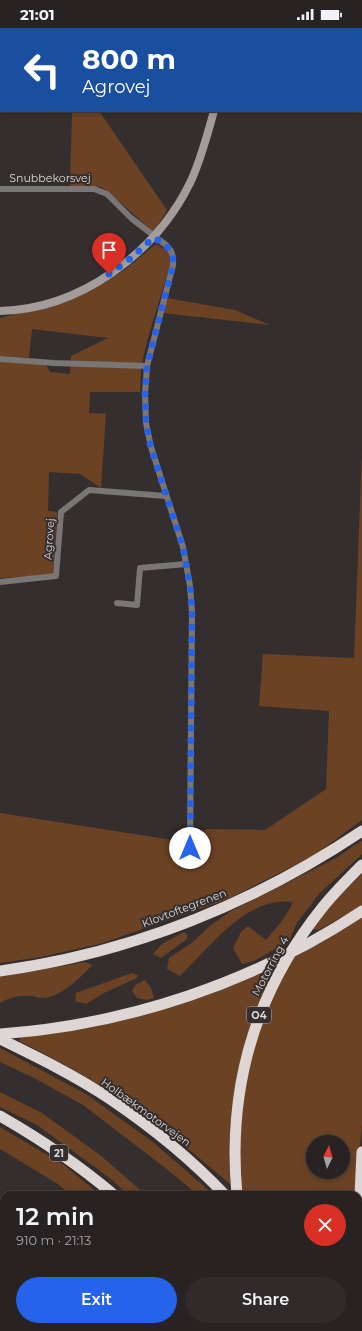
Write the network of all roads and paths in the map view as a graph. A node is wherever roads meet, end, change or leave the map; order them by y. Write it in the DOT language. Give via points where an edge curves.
graph roads {
  1 [pos="214,112"];
  2 [pos="0,189"];
  3 [pos="154,237"];
  4 [pos="0,311"];
  5 [pos="0,359"];
  6 [pos="147,366"];
  7 [pos="166,496"];
  8 [pos="186,564"];
  9 [pos="0,582"];
  10 [pos="117,603"];
  11 [pos="362,831"];
  12 [pos="190,848"];
  13 [pos="362,866"];
  14 [pos="362,911"];
  15 [pos="0,970"];
  16 [pos="0,1034"];
  17 [pos="0,1039"];
  18 [pos="0,1116"];
  19 [pos="362,1152"];
  20 [pos="219,1184"];
  21 [pos="109,1191"];
  22 [pos="223,1191"];
  23 [pos="230,1191"];
  24 [pos="236,1191"];
  25 [pos="360,1191"];
  1 -- 3 [label="street" via="190,184"];
  2 -- 3 [label="street, Snubbekorsvej" via="101,190"];
  3 -- 4 [label="street" via="130,259 85,288 37,306"];
  3 -- 6 [label="street" via="171,251 173,265"];
  5 -- 6 [label="street"];
  6 -- 7 [label="street" via="146,423"];
  7 -- 8 [label="street"];
  7 -- 9 [label="street, Agrovej" via="89,490 61,512 56,576"];
  8 -- 10 [label="street" via="140,568 137,605"];
  8 -- 12 [label="street" via="192,612"];
  11 -- 15 [label="highway, Klovtoftegrenen" via="283,879 240,901 188,922 118,946 55,961"];
  13 -- 24 [label="highway, Motorring 4 / O4" via="323,907 298,939 280,969 259,1017 242,1072 237,1104"];
  14 -- 16 [label="highway" via="318,938 262,967 195,994 140,1011 61,1028"];
  17 -- 20 [label="highway, Holbækmotorvejen" via="34,1055 161,1132"];
  18 -- 21 [label="highway, 21" via="65,1157"];
  19 -- 25 [label="highway"];
  20 -- 22 [label="highway"];
  20 -- 23 [label="highway"];
}
